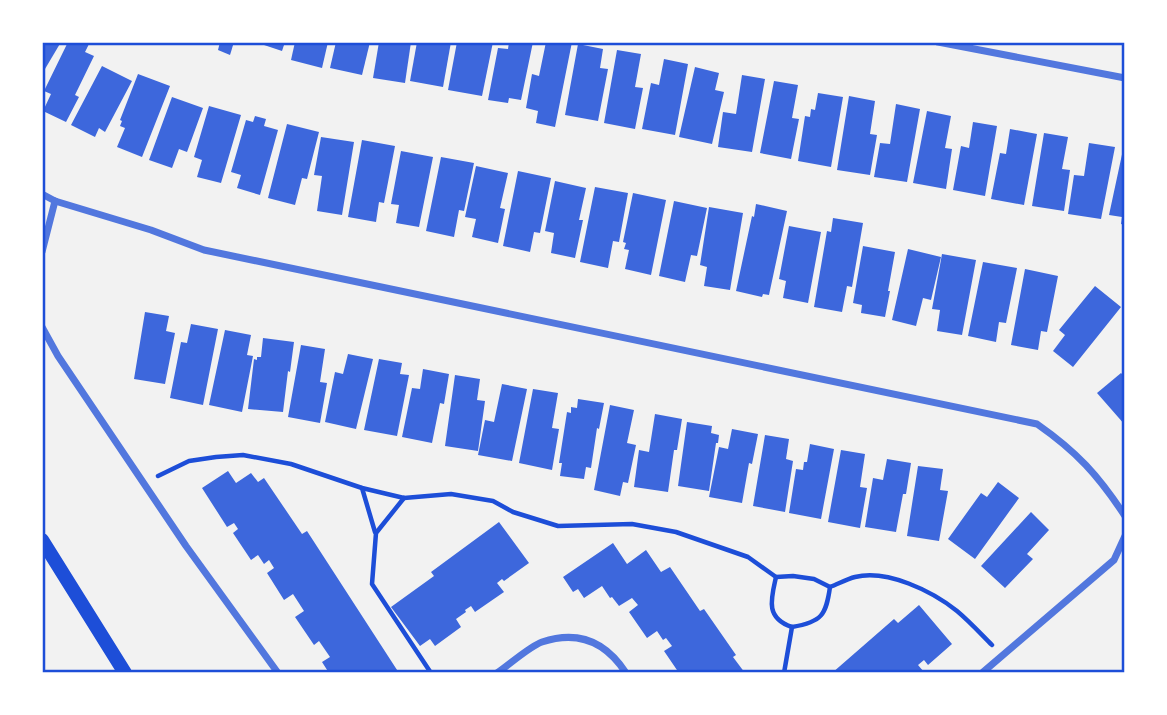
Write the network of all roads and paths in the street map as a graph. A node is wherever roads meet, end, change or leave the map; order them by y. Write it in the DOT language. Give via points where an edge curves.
graph roads {
  1 [pos="938,42"];
  2 [pos="1125,78"];
  3 [pos="42,194"];
  4 [pos="55,201"];
  5 [pos="42,252"];
  6 [pos="42,327"];
  7 [pos="145,486"];
  8 [pos="362,488"];
  9 [pos="404,498"];
  10 [pos="1125,516"];
  11 [pos="376,533"];
  12 [pos="1125,536"];
  13 [pos="42,540"];
  14 [pos="776,577"];
  15 [pos="830,587"];
  16 [pos="792,627"];
  17 [pos="1003,655"];
  18 [pos="125,673"];
  19 [pos="278,673"];
  20 [pos="431,673"];
  21 [pos="497,673"];
  22 [pos="626,673"];
  23 [pos="784,673"];
  24 [pos="982,673"];
  1 -- 2 [label="street"];
  3 -- 4 [label="street"];
  4 -- 5 [label="street"];
  4 -- 10 [label="street" via="204,250 1037,425 1071,449 1107,488"];
  6 -- 7 [label="street"];
  7 -- 8 [label="path" via="188,461 243,455 290,464"];
  7 -- 19 [label="street"];
  8 -- 9 [label="path"];
  8 -- 11 [label="path"];
  9 -- 11 [label="path"];
  9 -- 14 [label="path" via="451,494 492,500 558,526 632,524 676,532 748,557"];
  11 -- 20 [label="path" via="372,584"];
  12 -- 17 [label="street" via="1114,560"];
  13 -- 18 [label="main road"];
  14 -- 15 [label="path" via="814,579"];
  14 -- 16 [label="path" via="771,608 779,620"];
  15 -- 16 [label="path" via="827,610 805,625"];
  15 -- 17 [label="path" via="857,577 896,579 956,610"];
  16 -- 23 [label="path"];
  17 -- 24 [label="street"];
  21 -- 22 [label="street" via="540,643 564,638 585,639 602,647"];
}
